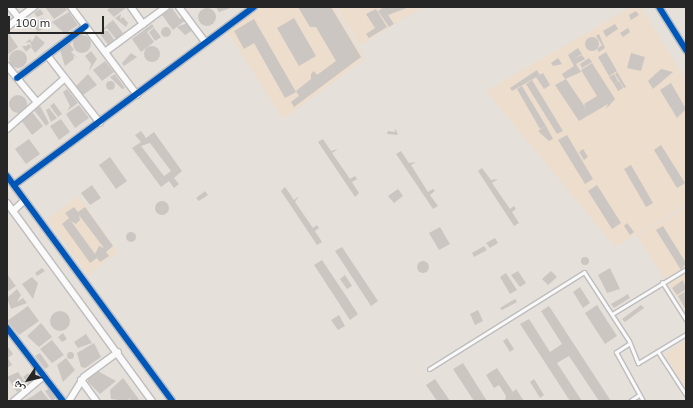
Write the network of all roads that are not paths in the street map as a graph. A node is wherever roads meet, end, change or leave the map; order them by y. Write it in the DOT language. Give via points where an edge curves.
graph roads {
  1 [pos="10,7"];
  2 [pos="34,7"];
  3 [pos="71,7"];
  4 [pos="131,7"];
  5 [pos="166,7"];
  6 [pos="179,7"];
  7 [pos="254,7"];
  8 [pos="659,7"];
  9 [pos="245,10"];
  10 [pos="19,18"];
  11 [pos="143,24"];
  12 [pos="86,26"];
  13 [pos="7,27"];
  14 [pos="205,42"];
  15 [pos="686,50"];
  16 [pos="105,52"];
  17 [pos="47,55"];
  18 [pos="7,66"];
  19 [pos="17,78"];
  20 [pos="65,78"];
  21 [pos="137,94"];
  22 [pos="36,101"];
  23 [pos="100,123"];
  24 [pos="7,129"];
  25 [pos="7,176"];
  26 [pos="14,185"];
  27 [pos="25,200"];
  28 [pos="7,204"];
  29 [pos="13,211"];
  30 [pos="686,269"];
  31 [pos="662,282"];
  32 [pos="612,314"];
  33 [pos="686,320"];
  34 [pos="7,328"];
  35 [pos="686,334"];
  36 [pos="630,343"];
  37 [pos="118,352"];
  38 [pos="658,352"];
  39 [pos="429,369"];
  40 [pos="44,376"];
  41 [pos="81,380"];
  42 [pos="639,395"];
  43 [pos="686,395"];
  44 [pos="14,401"];
  45 [pos="64,401"];
  46 [pos="69,401"];
  47 [pos="96,401"];
  48 [pos="152,401"];
  49 [pos="172,401"];
  50 [pos="630,401"];
  51 [pos="643,401"];
  1 -- 10 [label="street"];
  2 -- 10 [label="street"];
  3 -- 12 [label="street"];
  4 -- 11 [label="street"];
  5 -- 11 [label="street"];
  6 -- 14 [label="street"];
  7 -- 9 [label="street"];
  8 -- 15 [label="street"];
  9 -- 14 [label="street"];
  10 -- 13 [label="street"];
  11 -- 16 [label="street"];
  12 -- 16 [label="street"];
  12 -- 17 [label="street"];
  14 -- 21 [label="street"];
  16 -- 21 [label="street"];
  17 -- 19 [label="street"];
  17 -- 20 [label="street"];
  18 -- 19 [label="street"];
  19 -- 22 [label="street"];
  20 -- 22 [label="street"];
  20 -- 23 [label="street"];
  21 -- 23 [label="street"];
  22 -- 24 [label="street"];
  23 -- 26 [label="street"];
  25 -- 26 [label="street"];
  26 -- 27 [label="street"];
  27 -- 29 [label="street"];
  27 -- 49 [label="street"];
  28 -- 29 [label="street"];
  29 -- 37 [label="street"];
  30 -- 31 [label="lane"];
  31 -- 32 [label="lane"];
  31 -- 33 [label="lane"];
  32 -- 36 [label="lane"];
  32 -- 39 [label="lane" via="584,272"];
  34 -- 40 [label="street"];
  35 -- 38 [label="lane"];
  36 -- 38 [label="lane" via="638,363"];
  36 -- 42 [label="lane" via="616,352"];
  37 -- 41 [label="street"];
  37 -- 48 [label="street"];
  38 -- 43 [label="lane"];
  40 -- 44 [label="street"];
  40 -- 45 [label="street"];
  41 -- 46 [label="street"];
  41 -- 47 [label="street"];
  42 -- 50 [label="lane"];
  42 -- 51 [label="lane"];
}
